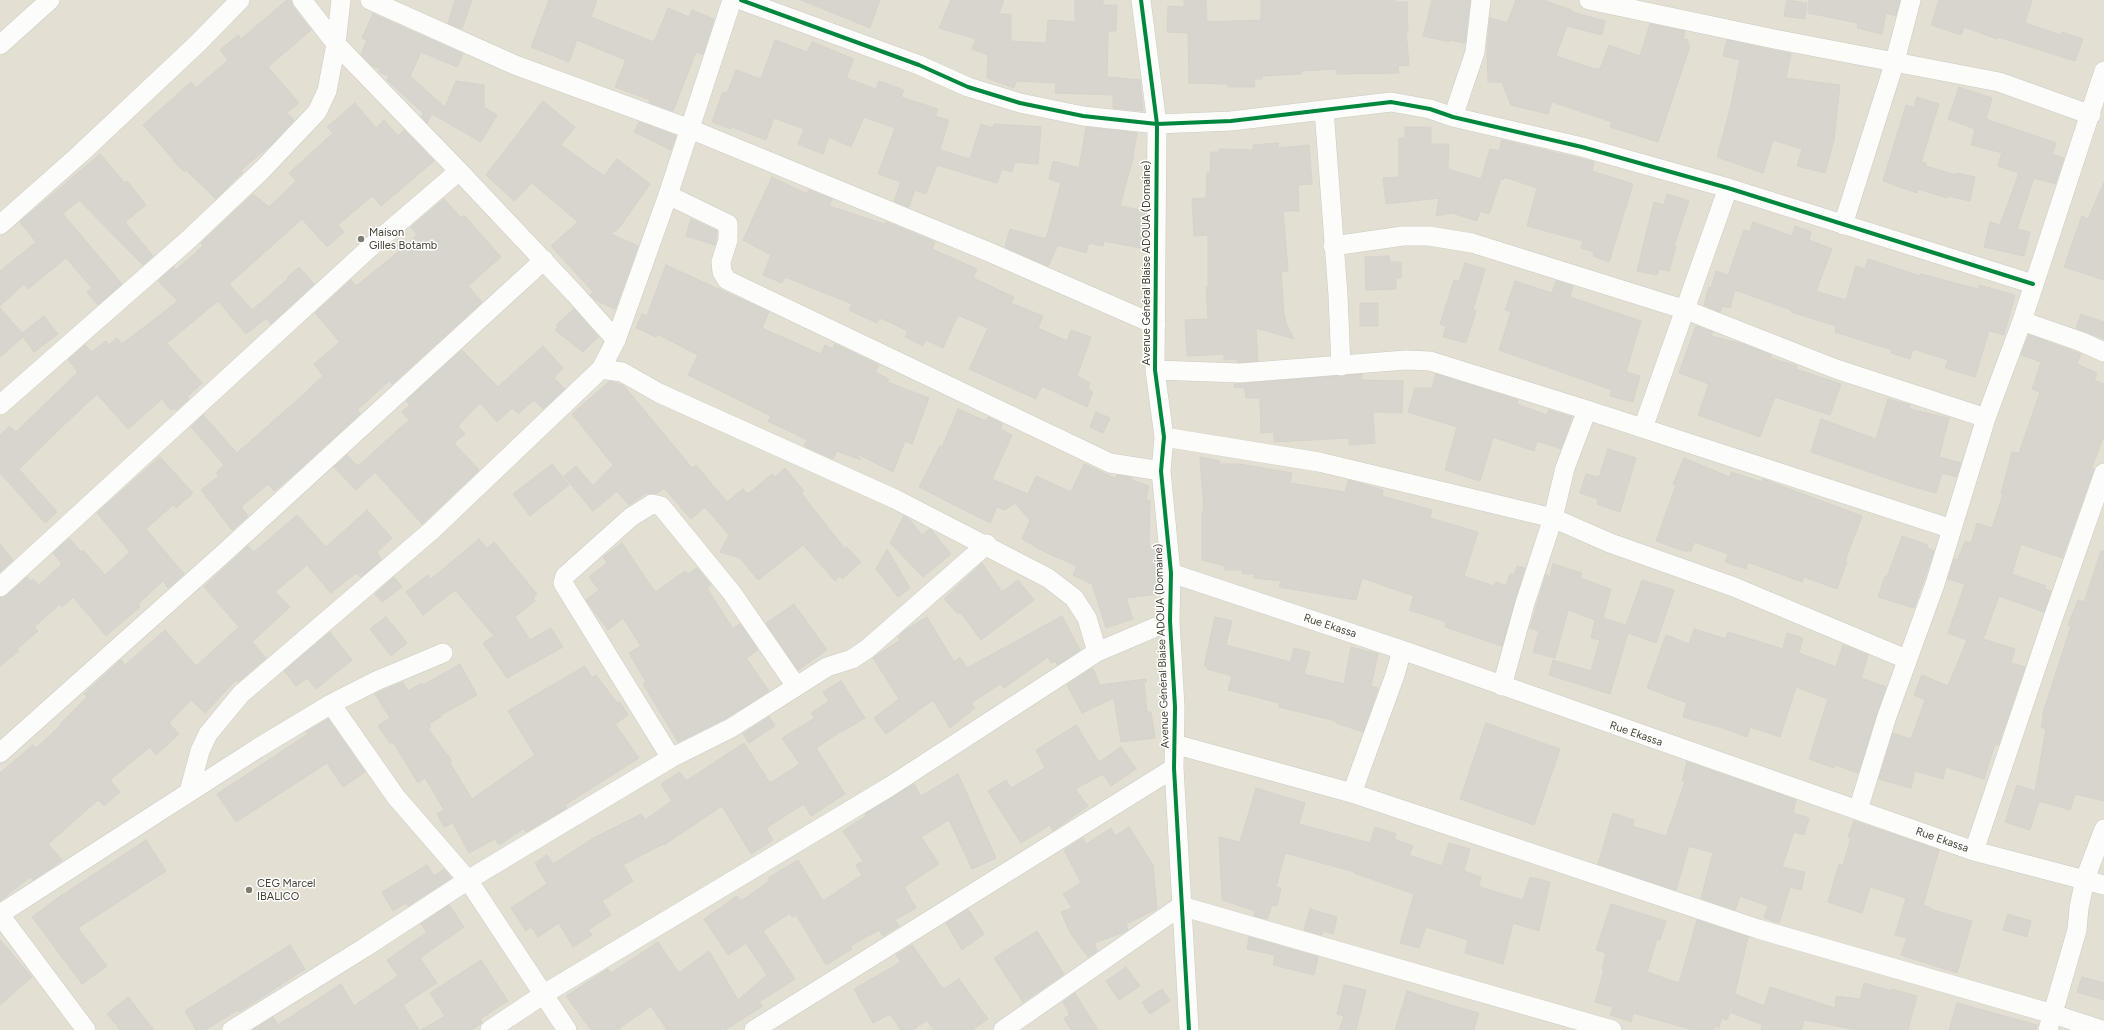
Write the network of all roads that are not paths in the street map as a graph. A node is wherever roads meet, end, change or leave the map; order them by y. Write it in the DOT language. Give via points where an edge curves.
graph roads {
  1 [pos="50,0"];
  2 [pos="240,0"];
  3 [pos="302,0"];
  4 [pos="341,0"];
  5 [pos="370,0"];
  6 [pos="732,0"];
  7 [pos="741,0"];
  8 [pos="1141,0"];
  9 [pos="1481,0"];
  10 [pos="1589,0"];
  11 [pos="1911,0"];
  12 [pos="336,44"];
  13 [pos="0,45"];
  14 [pos="1895,61"];
  15 [pos="2104,70"];
  16 [pos="1324,110"];
  17 [pos="2091,115"];
  18 [pos="1453,117"];
  19 [pos="1156,124"];
  20 [pos="690,129"];
  21 [pos="459,170"];
  22 [pos="1728,188"];
  23 [pos="668,195"];
  24 [pos="0,225"];
  25 [pos="1843,225"];
  26 [pos="1333,246"];
  27 [pos="544,260"];
  28 [pos="2033,284"];
  29 [pos="1686,310"];
  30 [pos="2022,320"];
  31 [pos="1156,325"];
  32 [pos="616,340"];
  33 [pos="2104,352"];
  34 [pos="1341,366"];
  35 [pos="601,369"];
  36 [pos="1155,370"];
  37 [pos="0,405"];
  38 [pos="1587,410"];
  39 [pos="1986,418"];
  40 [pos="1643,428"];
  41 [pos="1164,437"];
  42 [pos="1161,471"];
  43 [pos="2104,473"];
  44 [pos="1553,518"];
  45 [pos="1952,529"];
  46 [pos="987,544"];
  47 [pos="1171,574"];
  48 [pos="0,587"];
  49 [pos="1170,621"];
  50 [pos="1402,650"];
  51 [pos="443,652"];
  52 [pos="1096,652"];
  53 [pos="1906,659"];
  54 [pos="796,686"];
  55 [pos="1502,686"];
  56 [pos="331,704"];
  57 [pos="1174,744"];
  58 [pos="0,753"];
  59 [pos="671,758"];
  60 [pos="1174,768"];
  61 [pos="188,792"];
  62 [pos="1352,793"];
  63 [pos="1858,810"];
  64 [pos="2104,829"];
  65 [pos="1974,851"];
  66 [pos="2085,879"];
  67 [pos="468,880"];
  68 [pos="2104,885"];
  69 [pos="1181,906"];
  70 [pos="0,915"];
  71 [pos="544,994"];
  72 [pos="2050,1022"];
  73 [pos="86,1030"];
  74 [pos="232,1030"];
  75 [pos="490,1030"];
  76 [pos="567,1030"];
  77 [pos="754,1030"];
  78 [pos="1003,1030"];
  79 [pos="1189,1030"];
  80 [pos="1612,1030"];
  81 [pos="2102,1030"];
  1 -- 13 [label="street"];
  2 -- 24 [label="street" via="80,154"];
  3 -- 12 [label="street"];
  4 -- 12 [label="street"];
  5 -- 20 [label="street" via="516,65"];
  6 -- 20 [label="street"];
  7 -- 19 [label="street" via="919,65 968,87 1020,103 1083,116"];
  8 -- 19 [label="street, Avenue Général Blaise ADOUA (Domaine)"];
  9 -- 18 [label="street" via="1475,52"];
  10 -- 14 [label="street" via="1774,39"];
  11 -- 14 [label="street"];
  12 -- 21 [label="street"];
  12 -- 37 [label="street" via="327,91 317,112 262,170 188,240"];
  14 -- 17 [label="street" via="1999,82"];
  14 -- 25 [label="street"];
  15 -- 17 [label="street"];
  16 -- 18 [label="street" via="1391,102 1430,109"];
  16 -- 19 [label="street" via="1231,121"];
  16 -- 26 [label="street"];
  17 -- 28 [label="street"];
  18 -- 22 [label="street" via="1582,147"];
  19 -- 31 [label="street, Avenue Général Blaise ADOUA (Domaine)"];
  20 -- 23 [label="street"];
  20 -- 31 [label="street" via="988,252"];
  21 -- 27 [label="street"];
  21 -- 48 [label="street" via="375,243"];
  22 -- 25 [label="street"];
  22 -- 29 [label="street"];
  23 -- 32 [label="street"];
  23 -- 42 [label="street" via="728,224 728,240 721,262 722,272 727,280 1110,463"];
  25 -- 28 [label="street"];
  26 -- 29 [label="street" via="1403,236 1447,238 1472,243"];
  26 -- 34 [label="street"];
  27 -- 32 [label="street"];
  27 -- 58 [label="street" via="224,553"];
  28 -- 30 [label="street"];
  29 -- 39 [label="street" via="1836,369"];
  29 -- 40 [label="street"];
  30 -- 33 [label="street"];
  30 -- 39 [label="street"];
  31 -- 36 [label="street, Avenue Général Blaise ADOUA (Domaine)"];
  32 -- 35 [label="street"];
  34 -- 36 [label="street" via="1240,373"];
  34 -- 38 [label="street" via="1406,360 1430,361"];
  35 -- 46 [label="street" via="622,372 659,394 896,499"];
  35 -- 61 [label="street" via="431,531 241,694 208,734 200,750"];
  36 -- 41 [label="street, Avenue Général Blaise ADOUA (Domaine)"];
  38 -- 40 [label="street"];
  38 -- 44 [label="street" via="1565,468"];
  39 -- 45 [label="street"];
  40 -- 45 [label="street"];
  41 -- 42 [label="street, Avenue Général Blaise ADOUA (Domaine)"];
  41 -- 44 [label="street" via="1319,462"];
  42 -- 47 [label="street, Avenue Général Blaise ADOUA (Domaine)"];
  43 -- 65 [label="street"];
  44 -- 53 [label="street" via="1610,543 1734,586"];
  44 -- 55 [label="street" via="1525,603"];
  45 -- 53 [label="street"];
  46 -- 52 [label="street" via="1048,578 1074,598 1087,618"];
  46 -- 54 [label="street" via="867,649 852,659 828,667"];
  47 -- 49 [label="street, Avenue Général Blaise ADOUA (Domaine)"];
  47 -- 50 [label="street, Rue Ekassa"];
  49 -- 52 [label="street"];
  49 -- 57 [label="street, Avenue Général Blaise ADOUA (Domaine)" via="1175,674"];
  50 -- 55 [label="street, Rue Ekassa"];
  50 -- 62 [label="street"];
  51 -- 56 [label="street"];
  52 -- 71 [label="street" via="889,787"];
  53 -- 63 [label="street"];
  54 -- 59 [label="street" via="731,728"];
  54 -- 59 [label="street" via="732,593 661,506 652,504 631,517 565,576 563,583"];
  55 -- 63 [label="street, Rue Ekassa"];
  56 -- 61 [label="street"];
  56 -- 67 [label="street" via="396,796"];
  57 -- 60 [label="street, Avenue Général Blaise ADOUA (Domaine)"];
  57 -- 62 [label="street"];
  59 -- 67 [label="street"];
  60 -- 69 [label="street, Avenue Général Blaise ADOUA (Domaine)"];
  60 -- 77 [label="street"];
  61 -- 70 [label="street"];
  62 -- 72 [label="street" via="1758,929"];
  63 -- 65 [label="street, Rue Ekassa"];
  64 -- 66 [label="street"];
  65 -- 66 [label="street, Rue Ekassa"];
  66 -- 68 [label="street, Rue Ekassa"];
  66 -- 72 [label="street" via="2077,930"];
  67 -- 71 [label="street"];
  67 -- 74 [label="street"];
  69 -- 78 [label="street"];
  69 -- 79 [label="street, Avenue Général Blaise ADOUA (Domaine)"];
  69 -- 80 [label="street"];
  70 -- 73 [label="street"];
  71 -- 75 [label="street"];
  71 -- 76 [label="street"];
  72 -- 81 [label="street"];
}
